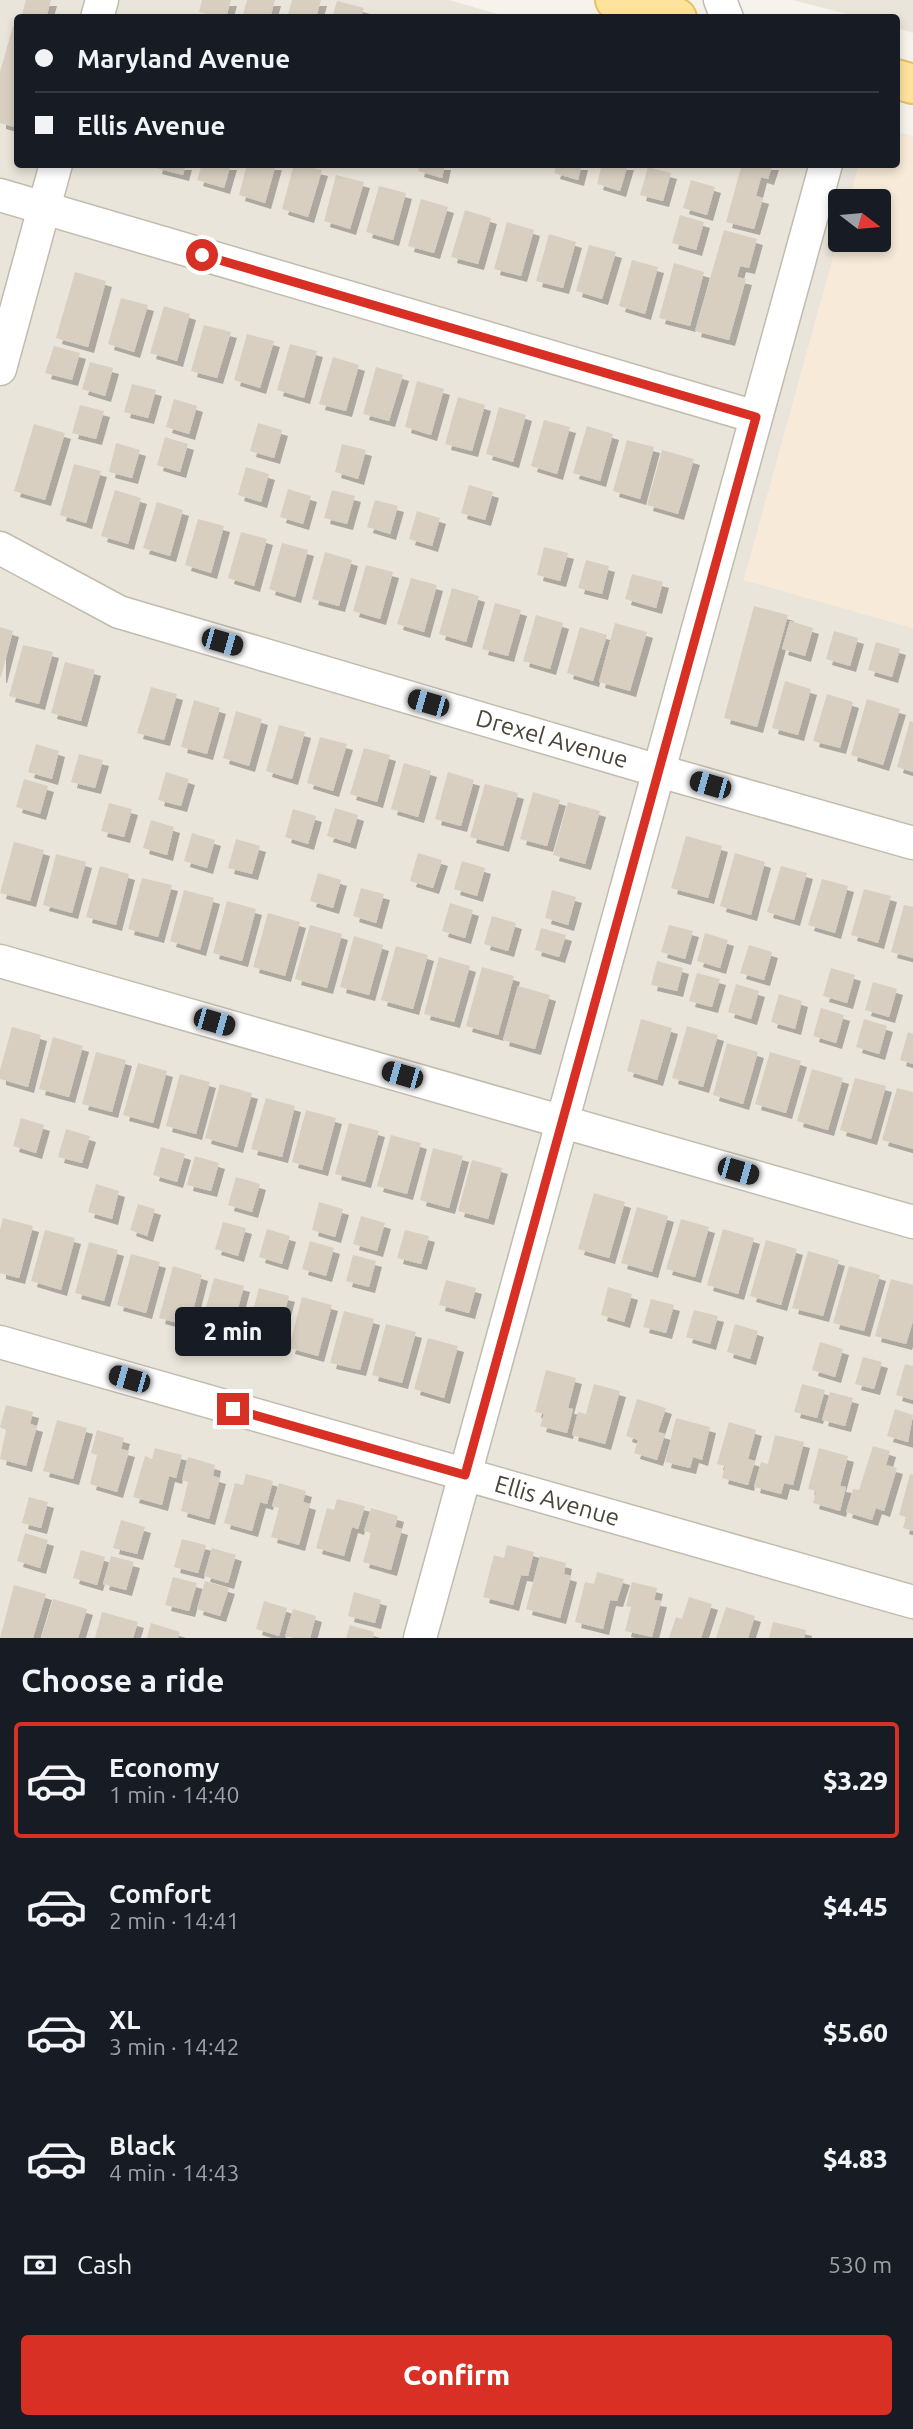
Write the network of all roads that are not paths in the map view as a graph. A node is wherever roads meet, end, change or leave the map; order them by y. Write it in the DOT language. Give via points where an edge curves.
graph roads {
  1 [pos="615,0"];
  2 [pos="663,14"];
  3 [pos="55,168"];
  4 [pos="825,168"];
  5 [pos="0,195"];
  6 [pos="44,208"];
  7 [pos="0,369"];
  8 [pos="756,417"];
  9 [pos="0,548"];
  10 [pos="659,771"];
  11 [pos="913,843"];
  12 [pos="0,961"];
  13 [pos="563,1121"];
  14 [pos="913,1222"];
  15 [pos="0,1342"];
  16 [pos="465,1475"];
  17 [pos="913,1602"];
  18 [pos="421,1638"];
  1 -- 2 [label="main road"];
  3 -- 6 [label="street"];
  4 -- 8 [label="street"];
  5 -- 6 [label="street"];
  6 -- 7 [label="street"];
  6 -- 8 [label="street"];
  8 -- 10 [label="street"];
  9 -- 10 [label="street, Drexel Avenue" via="120,612"];
  10 -- 11 [label="street, Drexel Avenue"];
  10 -- 13 [label="street"];
  12 -- 13 [label="street"];
  13 -- 14 [label="street"];
  13 -- 16 [label="street"];
  15 -- 16 [label="street, Ellis Avenue"];
  16 -- 17 [label="street, Ellis Avenue"];
  16 -- 18 [label="street"];
}
